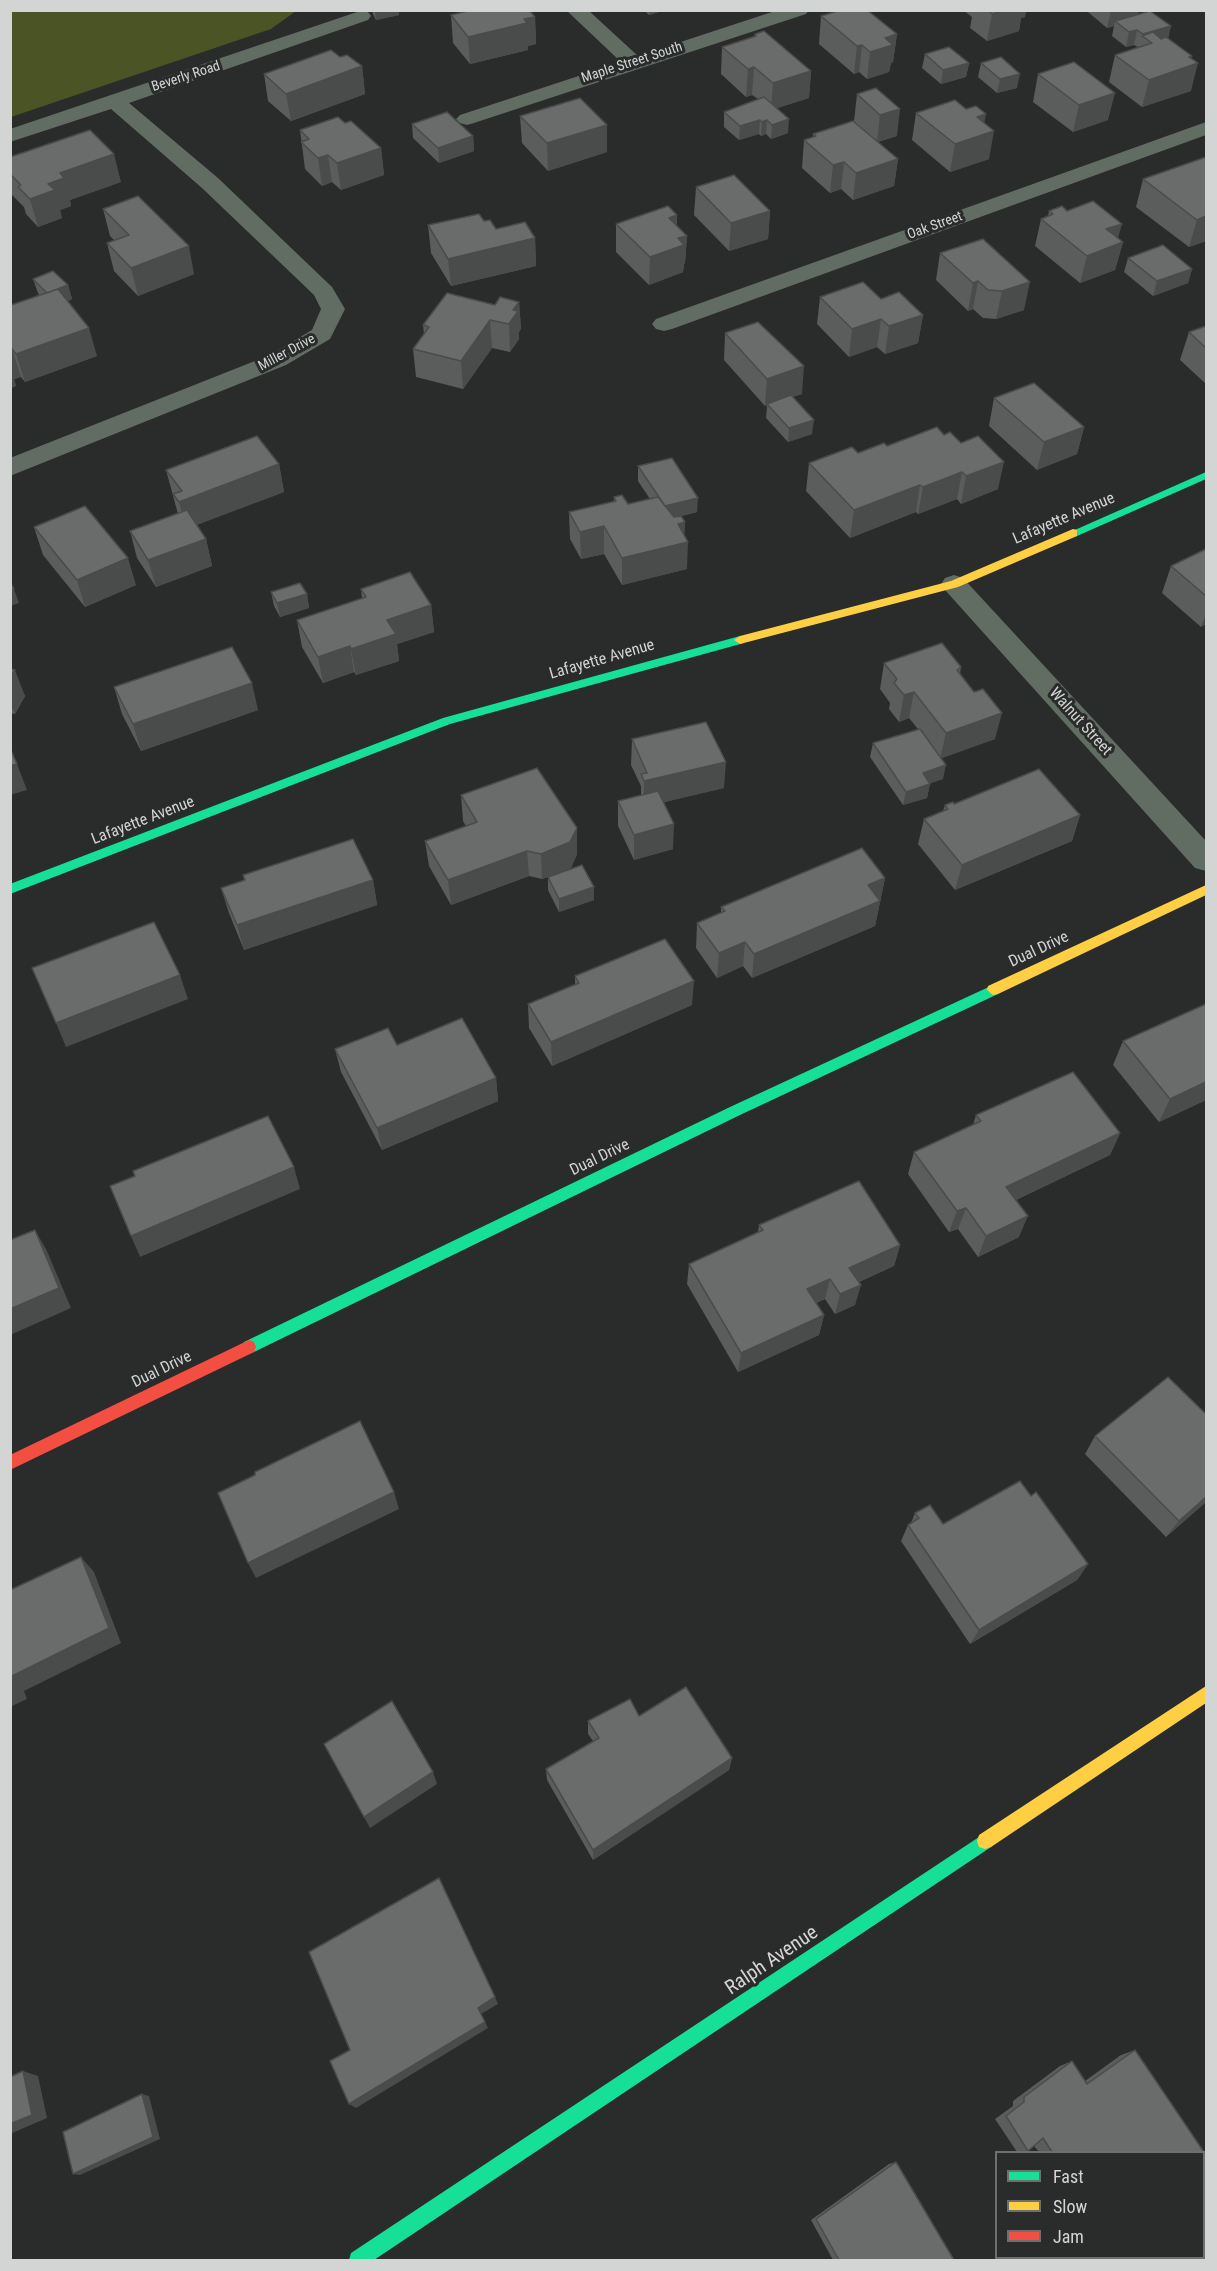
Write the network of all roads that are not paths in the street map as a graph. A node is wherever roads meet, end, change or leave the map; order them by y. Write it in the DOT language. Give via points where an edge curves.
graph roads {
  1 [pos="576,10"];
  2 [pos="799,10"];
  3 [pos="361,16"];
  4 [pos="633,62"];
  5 [pos="113,100"];
  6 [pos="466,119"];
  7 [pos="1206,128"];
  8 [pos="10,136"];
  9 [pos="664,324"];
  10 [pos="10,468"];
  11 [pos="1206,475"];
  12 [pos="954,584"];
  13 [pos="1206,860"];
  14 [pos="10,889"];
  15 [pos="1206,890"];
  16 [pos="10,1463"];
  17 [pos="1206,1694"];
  18 [pos="358,2260"];
  1 -- 4 [label="street"];
  2 -- 4 [label="street, Maple Street South"];
  3 -- 5 [label="street, Beverly Road"];
  4 -- 6 [label="street, Maple Street South"];
  5 -- 8 [label="street, Beverly Road"];
  5 -- 10 [label="street, Miller Drive" via="210,183 324,292 333,309 322,334 278,360"];
  7 -- 9 [label="street, Oak Street"];
  11 -- 12 [label="street, Lafayette Avenue"];
  12 -- 13 [label="street, Walnut Street"];
  12 -- 14 [label="street, Lafayette Avenue" via="447,721"];
  15 -- 16 [label="street, Dual Drive" via="735,1111"];
  17 -- 18 [label="street, Ralph Avenue"];
}
